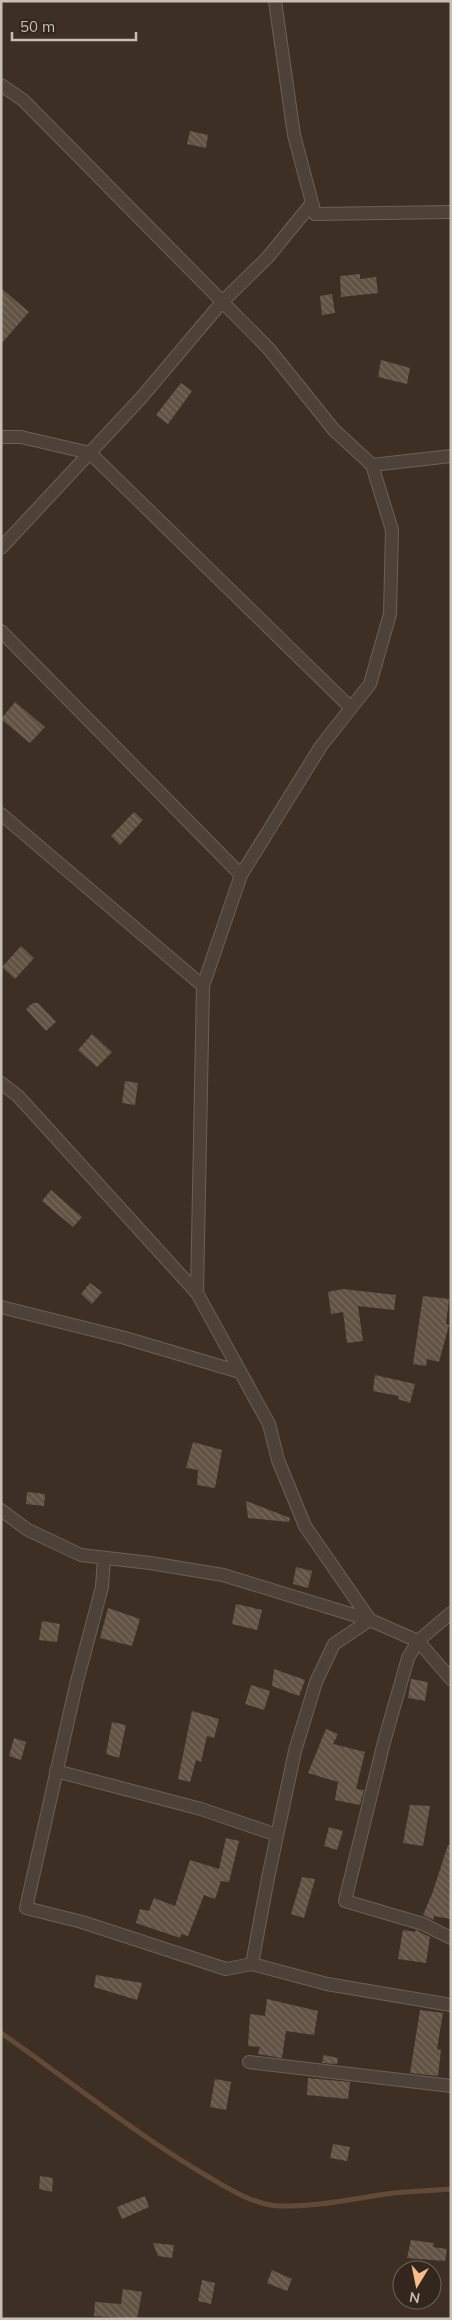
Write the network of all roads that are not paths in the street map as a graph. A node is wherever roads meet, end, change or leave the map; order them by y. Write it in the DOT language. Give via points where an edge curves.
graph roads {
  1 [pos="275,1"];
  2 [pos="1,85"];
  3 [pos="312,203"];
  4 [pos="451,212"];
  5 [pos="222,302"];
  6 [pos="1,437"];
  7 [pos="90,453"];
  8 [pos="451,456"];
  9 [pos="372,465"];
  10 [pos="1,548"];
  11 [pos="1,631"];
  12 [pos="351,708"];
  13 [pos="1,814"];
  14 [pos="241,875"];
  15 [pos="203,986"];
  16 [pos="1,1082"];
  17 [pos="198,1293"];
  18 [pos="1,1307"];
  19 [pos="240,1372"];
  20 [pos="1,1510"];
  21 [pos="104,1558"];
  22 [pos="451,1613"];
  23 [pos="370,1620"];
  24 [pos="418,1641"];
  25 [pos="451,1679"];
  26 [pos="56,1771"];
  27 [pos="277,1834"];
  28 [pos="451,1938"];
  29 [pos="252,1964"];
  30 [pos="451,2004"];
  31 [pos="250,2062"];
  32 [pos="451,2086"];
  1 -- 3 [label="street" via="294,135"];
  2 -- 5 [label="street" via="23,100"];
  3 -- 4 [label="street" via="315,214"];
  3 -- 5 [label="street" via="268,257"];
  5 -- 7 [label="street"];
  5 -- 9 [label="street" via="269,349 334,430"];
  6 -- 7 [label="street" via="21,437"];
  7 -- 10 [label="street"];
  7 -- 12 [label="street"];
  8 -- 9 [label="street"];
  9 -- 12 [label="street" via="392,530 390,614 370,684"];
  11 -- 14 [label="street"];
  12 -- 14 [label="street" via="321,746"];
  13 -- 15 [label="street"];
  14 -- 15 [label="street"];
  15 -- 17 [label="street"];
  16 -- 17 [label="street" via="18,1096"];
  17 -- 19 [label="street"];
  18 -- 19 [label="street" via="125,1338"];
  19 -- 23 [label="street" via="269,1424 278,1460 305,1526"];
  20 -- 21 [label="street" via="28,1530 81,1555"];
  21 -- 23 [label="street" via="223,1575"];
  21 -- 26 [label="street" via="102,1587"];
  22 -- 24 [label="street"];
  23 -- 24 [label="street"];
  23 -- 27 [label="street" via="334,1644 316,1682 295,1751"];
  24 -- 25 [label="street"];
  24 -- 28 [label="street" via="408,1658 384,1742 345,1901 423,1924"];
  26 -- 27 [label="street" via="201,1809"];
  26 -- 29 [label="street" via="26,1908 82,1922 226,1969"];
  27 -- 29 [label="street"];
  29 -- 30 [label="street" via="327,1984"];
  31 -- 32 [label="street"];
}
